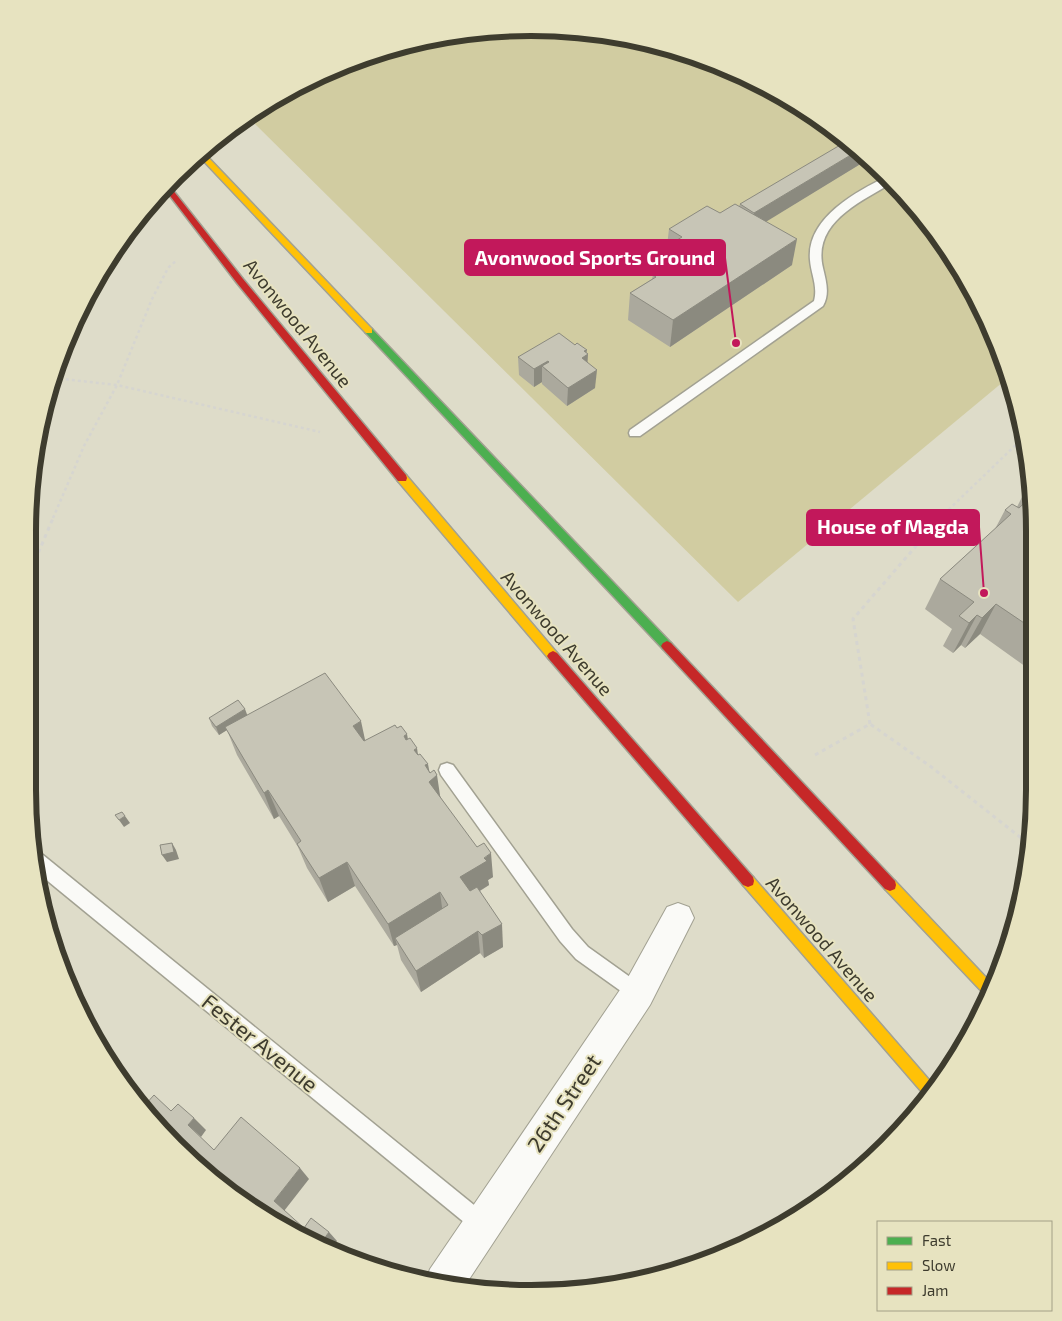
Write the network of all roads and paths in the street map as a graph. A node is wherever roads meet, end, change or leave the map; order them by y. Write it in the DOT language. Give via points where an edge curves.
graph roads {
  1 [pos="205,159"];
  2 [pos="883,184"];
  3 [pos="171,192"];
  4 [pos="177,260"];
  5 [pos="61,379"];
  6 [pos="117,386"];
  7 [pos="320,432"];
  8 [pos="634,432"];
  9 [pos="1018,444"];
  10 [pos="36,554"];
  11 [pos="870,724"];
  12 [pos="815,755"];
  13 [pos="447,770"];
  14 [pos="1023,840"];
  15 [pos="42,865"];
  16 [pos="678,918"];
  17 [pos="985,986"];
  18 [pos="638,993"];
  19 [pos="926,1088"];
  20 [pos="483,1225"];
  21 [pos="448,1278"];
  1 -- 17 [label="main road, Avonwood Avenue" via="582,555"];
  2 -- 8 [label="lane" via="838,212 815,244 822,288 819,303"];
  3 -- 19 [label="main road, Avonwood Avenue" via="470,560"];
  4 -- 6 [label="path" via="168,268 152,299"];
  5 -- 6 [label="path"];
  6 -- 7 [label="path"];
  6 -- 10 [label="path" via="84,446"];
  9 -- 11 [label="path" via="939,519 853,619"];
  11 -- 12 [label="path"];
  11 -- 14 [label="path" via="930,766"];
  13 -- 18 [label="lane" via="566,935 582,952"];
  15 -- 20 [label="lane, Fester Avenue"];
  16 -- 18 [label="street, 26th Street"];
  18 -- 20 [label="street, 26th Street"];
  20 -- 21 [label="street, 26th Street"];
}
